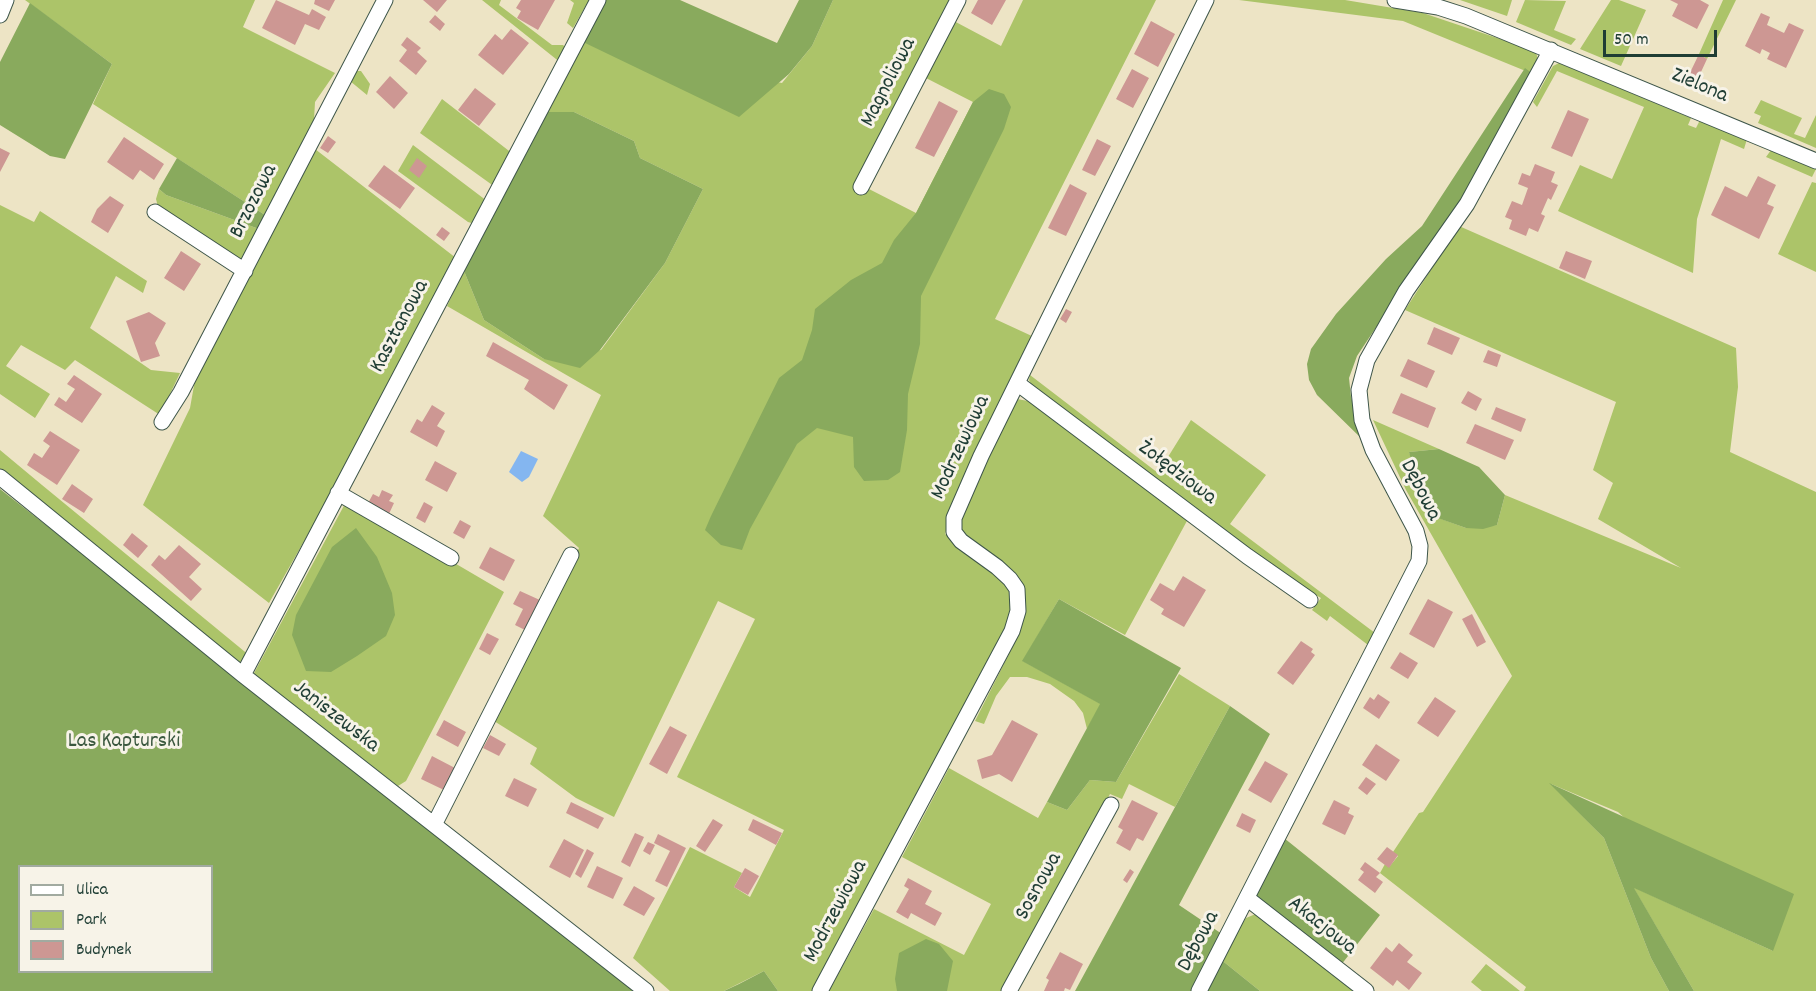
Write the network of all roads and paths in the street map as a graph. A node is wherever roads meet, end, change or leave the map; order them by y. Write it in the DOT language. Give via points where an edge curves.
graph roads {
  1 [pos="6,0"];
  2 [pos="385,0"];
  3 [pos="597,0"];
  4 [pos="958,0"];
  5 [pos="1206,0"];
  6 [pos="1395,0"];
  7 [pos="0,15"];
  8 [pos="1551,50"];
  9 [pos="1816,161"];
  10 [pos="861,187"];
  11 [pos="155,212"];
  12 [pos="245,271"];
  13 [pos="1017,382"];
  14 [pos="162,422"];
  15 [pos="0,477"];
  16 [pos="338,493"];
  17 [pos="571,555"];
  18 [pos="451,558"];
  19 [pos="1310,600"];
  20 [pos="243,675"];
  21 [pos="1111,806"];
  22 [pos="435,824"];
  23 [pos="1248,899"];
  24 [pos="646,991"];
  25 [pos="820,991"];
  26 [pos="1009,991"];
  27 [pos="1199,991"];
  28 [pos="1365,991"];
  1 -- 7 [label="street"];
  2 -- 12 [label="street, Brzozowa"];
  3 -- 16 [label="street, Kasztanowa"];
  4 -- 10 [label="street, Magnoliowa"];
  5 -- 13 [label="street, Modrzewiowa"];
  6 -- 8 [label="street, Zielona" via="1466,16"];
  8 -- 9 [label="street, Zielona"];
  8 -- 23 [label="street, Dębowa" via="1467,204 1406,291 1367,360 1359,390 1362,420 1373,450 1416,531 1419,561"];
  11 -- 12 [label="street"];
  12 -- 14 [label="street, Brzozowa"];
  13 -- 19 [label="street, Żołędziowa"];
  13 -- 25 [label="street, Modrzewiowa" via="954,518 954,532 961,541 1014,584 1019,600 1015,621 998,660"];
  15 -- 20 [label="street, Janiszewska"];
  16 -- 18 [label="street"];
  16 -- 20 [label="street, Kasztanowa"];
  17 -- 22 [label="street"];
  20 -- 22 [label="street, Janiszewska"];
  21 -- 26 [label="street, Sosnowa"];
  22 -- 24 [label="street, Janiszewska"];
  23 -- 27 [label="street, Dębowa"];
  23 -- 28 [label="street, Akacjowa"];
}
